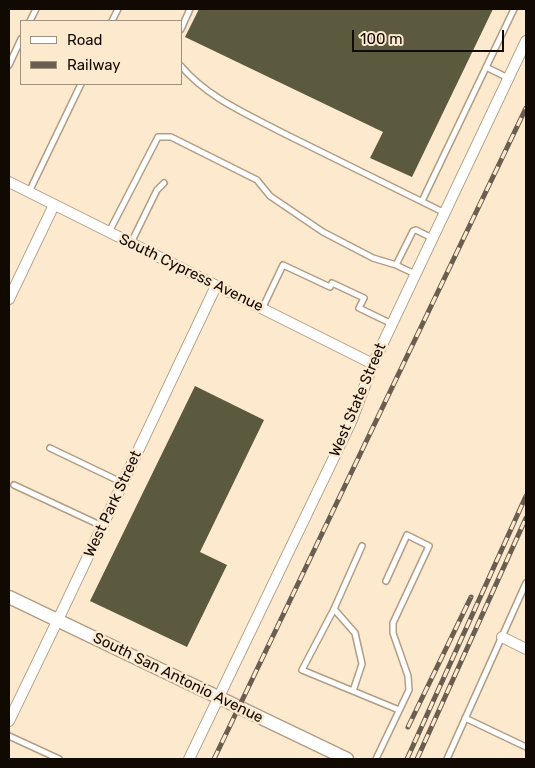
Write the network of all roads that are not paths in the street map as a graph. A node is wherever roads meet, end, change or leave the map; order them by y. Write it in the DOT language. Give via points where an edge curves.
graph roads {
  1 [pos="190,9"];
  2 [pos="514,9"];
  3 [pos="182,27"];
  4 [pos="20,41"];
  5 [pos="526,41"];
  6 [pos="9,65"];
  7 [pos="182,67"];
  8 [pos="486,67"];
  9 [pos="508,78"];
  10 [pos="82,85"];
  11 [pos="9,182"];
  12 [pos="164,184"];
  13 [pos="29,192"];
  14 [pos="422,201"];
  15 [pos="54,205"];
  16 [pos="445,212"];
  17 [pos="109,232"];
  18 [pos="432,238"];
  19 [pos="131,244"];
  20 [pos="396,265"];
  21 [pos="416,274"];
  22 [pos="216,286"];
  23 [pos="9,299"];
  24 [pos="262,309"];
  25 [pos="392,324"];
  26 [pos="373,364"];
  27 [pos="50,448"];
  28 [pos="123,483"];
  29 [pos="14,484"];
  30 [pos="102,526"];
  31 [pos="362,546"];
  32 [pos="386,581"];
  33 [pos="526,583"];
  34 [pos="9,597"];
  35 [pos="334,609"];
  36 [pos="58,620"];
  37 [pos="502,637"];
  38 [pos="526,649"];
  39 [pos="353,691"];
  40 [pos="219,698"];
  41 [pos="13,704"];
  42 [pos="399,710"];
  43 [pos="466,718"];
  44 [pos="9,722"];
  45 [pos="9,736"];
  46 [pos="526,747"];
  47 [pos="59,759"];
  48 [pos="189,759"];
  49 [pos="347,759"];
  50 [pos="376,759"];
  51 [pos="447,759"];
  1 -- 3 [label="lane"];
  2 -- 8 [label="lane"];
  4 -- 6 [label="lane"];
  5 -- 9 [label="street, West State Street"];
  7 -- 14 [label="lane" via="220,100"];
  8 -- 9 [label="lane"];
  8 -- 14 [label="lane"];
  9 -- 16 [label="street, West State Street"];
  10 -- 13 [label="lane"];
  11 -- 13 [label="street, South Cypress Avenue"];
  12 -- 19 [label="lane" via="157,190"];
  13 -- 15 [label="street, South Cypress Avenue"];
  14 -- 16 [label="lane"];
  15 -- 17 [label="street, South Cypress Avenue"];
  15 -- 23 [label="street"];
  16 -- 18 [label="street, West State Street"];
  17 -- 19 [label="street, South Cypress Avenue"];
  17 -- 20 [label="lane" via="158,137 171,137 256,180 270,196 323,232 373,258"];
  18 -- 20 [label="lane" via="413,231"];
  18 -- 21 [label="street, West State Street"];
  19 -- 22 [label="street, South Cypress Avenue"];
  20 -- 21 [label="lane"];
  21 -- 25 [label="street, West State Street"];
  22 -- 24 [label="street, South Cypress Avenue"];
  22 -- 28 [label="street, West Park Street"];
  24 -- 25 [label="lane" via="283,265 330,287 332,283 364,298 359,308"];
  24 -- 26 [label="street, South Cypress Avenue"];
  25 -- 26 [label="street, West State Street"];
  26 -- 40 [label="street, West State Street" via="350,422"];
  27 -- 28 [label="lane"];
  28 -- 30 [label="street, West Park Street"];
  29 -- 30 [label="lane"];
  30 -- 36 [label="street, West Park Street"];
  31 -- 35 [label="lane"];
  32 -- 42 [label="lane" via="407,535 429,546 393,623 409,690"];
  33 -- 37 [label="lane"];
  34 -- 36 [label="street, South San Antonio Avenue"];
  35 -- 39 [label="lane" via="355,633 362,664"];
  35 -- 39 [label="lane" via="302,670"];
  36 -- 40 [label="street, South San Antonio Avenue"];
  36 -- 41 [label="street, West Park Street"];
  37 -- 38 [label="street"];
  37 -- 43 [label="lane"];
  39 -- 42 [label="lane"];
  40 -- 48 [label="street, West State Street"];
  40 -- 49 [label="street, South San Antonio Avenue"];
  41 -- 44 [label="street, West Park Street"];
  42 -- 50 [label="lane"];
  43 -- 46 [label="lane"];
  43 -- 51 [label="lane"];
  45 -- 47 [label="lane"];
}
